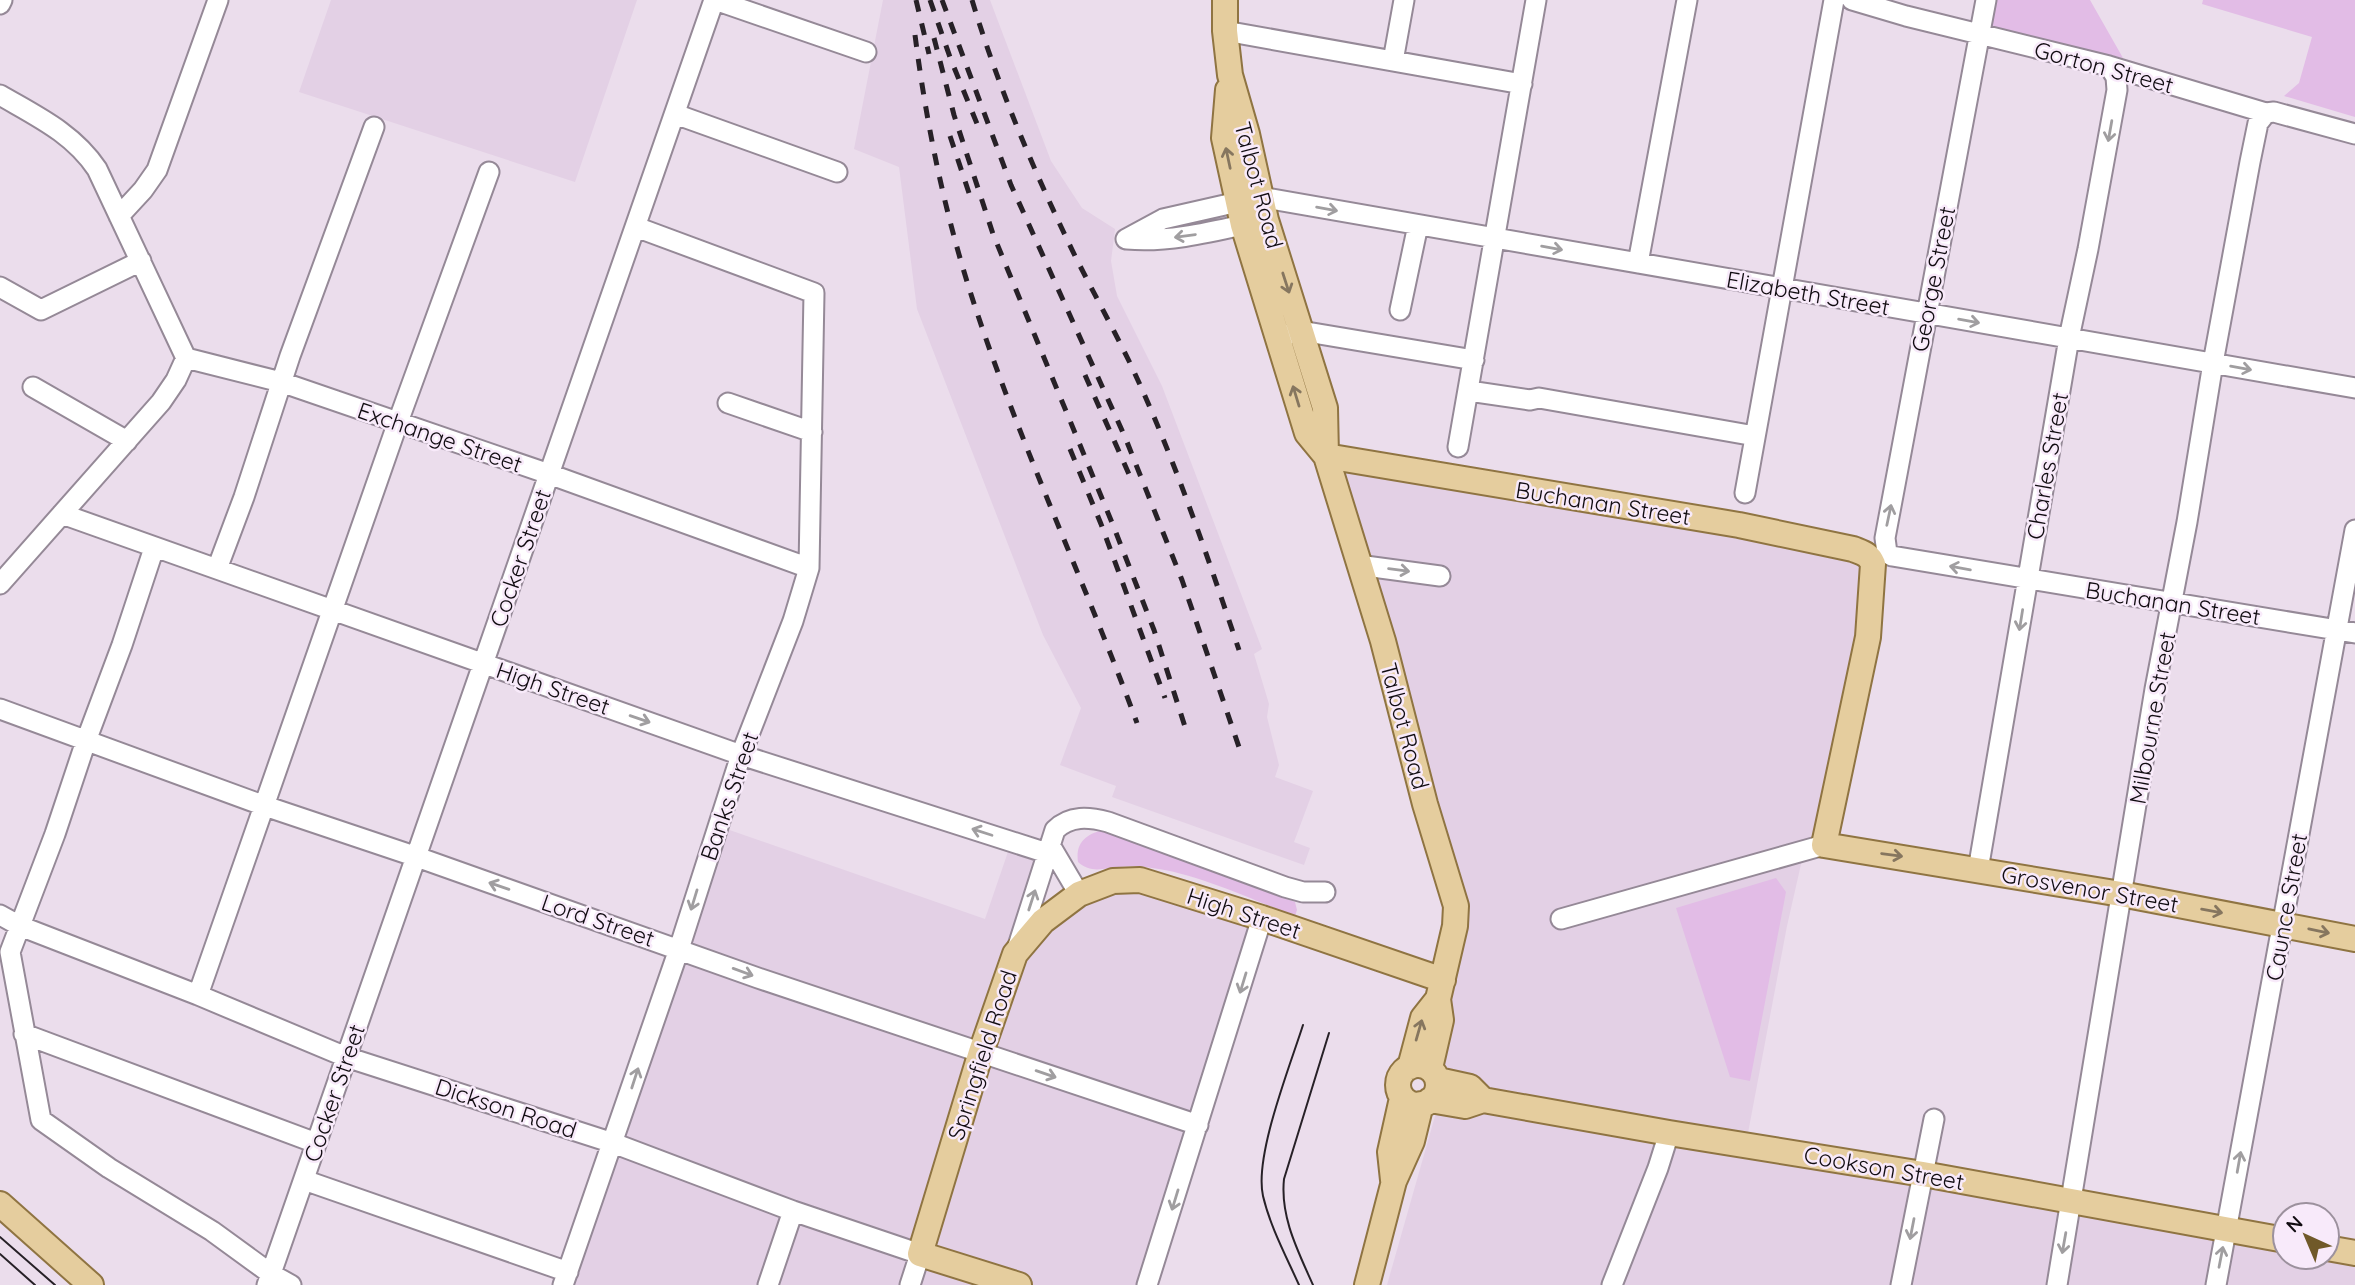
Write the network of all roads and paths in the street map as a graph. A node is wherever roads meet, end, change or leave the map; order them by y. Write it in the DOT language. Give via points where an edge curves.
graph roads {
  1 [pos="218,0"];
  2 [pos="714,0"];
  3 [pos="1225,0"];
  4 [pos="1404,0"];
  5 [pos="1536,0"];
  6 [pos="1687,0"];
  7 [pos="1835,0"];
  8 [pos="1852,0"];
  9 [pos="1986,0"];
  10 [pos="1225,31"];
  11 [pos="1979,34"];
  12 [pos="866,52"];
  13 [pos="1393,61"];
  14 [pos="2109,66"];
  15 [pos="1522,84"];
  16 [pos="0,95"];
  17 [pos="2266,113"];
  18 [pos="675,114"];
  19 [pos="374,127"];
  20 [pos="2355,134"];
  21 [pos="489,172"];
  22 [pos="837,172"];
  23 [pos="1252,211"];
  24 [pos="119,216"];
  25 [pos="1418,225"];
  26 [pos="636,227"];
  27 [pos="1495,238"];
  28 [pos="141,261"];
  29 [pos="1638,263"];
  30 [pos="0,287"];
  31 [pos="1782,288"];
  32 [pos="1400,310"];
  33 [pos="1927,313"];
  34 [pos="1301,331"];
  35 [pos="1277,337"];
  36 [pos="2069,338"];
  37 [pos="186,358"];
  38 [pos="1474,360"];
  39 [pos="2213,363"];
  40 [pos="281,382"];
  41 [pos="33,387"];
  42 [pos="2355,388"];
  43 [pos="1469,391"];
  44 [pos="728,403"];
  45 [pos="398,422"];
  46 [pos="812,432"];
  47 [pos="1755,436"];
  48 [pos="127,442"];
  49 [pos="1458,447"];
  50 [pos="1326,456"];
  51 [pos="549,474"];
  52 [pos="1745,493"];
  53 [pos="62,514"];
  54 [pos="2355,530"];
  55 [pos="154,548"];
  56 [pos="1358,565"];
  57 [pos="1879,565"];
  58 [pos="809,568"];
  59 [pos="217,569"];
  60 [pos="1440,576"];
  61 [pos="3,577"];
  62 [pos="2028,579"];
  63 [pos="2172,604"];
  64 [pos="333,612"];
  65 [pos="2346,631"];
  66 [pos="484,664"];
  67 [pos="0,709"];
  68 [pos="86,741"];
  69 [pos="741,755"];
  70 [pos="265,806"];
  71 [pos="1052,842"];
  72 [pos="1824,845"];
  73 [pos="417,856"];
  74 [pos="1978,870"];
  75 [pos="1325,892"];
  76 [pos="1079,894"];
  77 [pos="2121,894"];
  78 [pos="0,915"];
  79 [pos="1262,918"];
  80 [pos="1561,919"];
  81 [pos="2283,924"];
  82 [pos="20,926"];
  83 [pos="2355,939"];
  84 [pos="1452,941"];
  85 [pos="679,949"];
  86 [pos="1015,954"];
  87 [pos="1408,967"];
  88 [pos="1441,990"];
  89 [pos="198,995"];
  90 [pos="24,1034"];
  91 [pos="981,1052"];
  92 [pos="346,1057"];
  93 [pos="1422,1086"];
  94 [pos="1934,1119"];
  95 [pos="1198,1125"];
  96 [pos="1668,1133"];
  97 [pos="317,1143"];
  98 [pos="613,1143"];
  99 [pos="1923,1174"];
  100 [pos="304,1180"];
  101 [pos="2071,1200"];
  102 [pos="0,1204"];
  103 [pos="793,1210"];
  104 [pos="2226,1229"];
  105 [pos="2271,1237"];
  106 [pos="920,1254"];
  107 [pos="565,1278"];
  108 [pos="269,1280"];
  109 [pos="91,1285"];
  110 [pos="291,1285"];
  111 [pos="768,1285"];
  112 [pos="909,1285"];
  113 [pos="1019,1285"];
  114 [pos="1147,1285"];
  115 [pos="1367,1285"];
  116 [pos="1612,1285"];
  117 [pos="1901,1285"];
  118 [pos="2057,1285"];
  119 [pos="2216,1285"];
  1 -- 24 [label="street" via="157,170"];
  2 -- 12 [label="street"];
  2 -- 18 [label="street, Cocker Street"];
  3 -- 10 [label="main road, Talbot Road"];
  4 -- 13 [label="street"];
  5 -- 15 [label="street"];
  6 -- 29 [label="street"];
  7 -- 31 [label="street"];
  8 -- 11 [label="street, Gorton Street"];
  9 -- 11 [label="street, George Street"];
  10 -- 13 [label="street"];
  10 -- 23 [label="main road, Talbot Road" via="1230,75 1247,134"];
  11 -- 14 [label="street, Gorton Street"];
  11 -- 33 [label="street, George Street"];
  13 -- 15 [label="street"];
  14 -- 17 [label="street, Gorton Street"];
  14 -- 36 [label="street, Charles Street, one-way" via="2117,90"];
  15 -- 27 [label="street"];
  16 -- 24 [label="street" via="74,141 97,169"];
  17 -- 20 [label="street, Gorton Street"];
  17 -- 39 [label="street, Milbourne Street" via="2258,124"];
  18 -- 22 [label="street"];
  18 -- 26 [label="street, Cocker Street"];
  19 -- 40 [label="street"];
  21 -- 45 [label="street"];
  23 -- 25 [label="street, Elizabeth Street, one-way"];
  23 -- 34 [label="main road, Talbot Road, one-way"];
  35 -- 23 [label="main road, Talbot Road, one-way"];
  24 -- 28 [label="street"];
  25 -- 27 [label="street, Elizabeth Street"];
  25 -- 32 [label="street"];
  26 -- 46 [label="street, Banks Street" via="814,293"];
  26 -- 51 [label="street, Cocker Street"];
  27 -- 29 [label="street, Elizabeth Street, one-way"];
  27 -- 38 [label="street"];
  28 -- 30 [label="street" via="41,310"];
  28 -- 37 [label="street"];
  29 -- 31 [label="street, Elizabeth Street"];
  31 -- 33 [label="street, Elizabeth Street"];
  31 -- 47 [label="street"];
  33 -- 36 [label="street, Elizabeth Street, one-way"];
  57 -- 33 [label="street, George Street, one-way" via="1887,553 1885,538"];
  34 -- 35 [label="street"];
  34 -- 38 [label="street"];
  34 -- 50 [label="main road, Talbot Road" via="1325,408"];
  50 -- 35 [label="main road, Talbot Road, one-way" via="1307,433"];
  36 -- 39 [label="street, Elizabeth Street"];
  36 -- 62 [label="street, Charles Street"];
  37 -- 40 [label="street, Exchange Street"];
  37 -- 48 [label="street" via="161,402"];
  38 -- 43 [label="street"];
  39 -- 42 [label="street, Elizabeth Street, one-way"];
  39 -- 63 [label="street, Milbourne Street"];
  40 -- 45 [label="street, Exchange Street"];
  40 -- 59 [label="street"];
  41 -- 48 [label="street"];
  43 -- 47 [label="street" via="1539,398"];
  43 -- 49 [label="street"];
  44 -- 46 [label="street"];
  45 -- 51 [label="street, Exchange Street"];
  45 -- 64 [label="street"];
  46 -- 58 [label="street, Banks Street"];
  47 -- 52 [label="street"];
  48 -- 53 [label="street"];
  50 -- 56 [label="main road, Talbot Road"];
  50 -- 57 [label="main road, Buchanan Street" via="1739,525 1853,549"];
  51 -- 58 [label="street, Exchange Street"];
  51 -- 66 [label="street, Cocker Street"];
  53 -- 55 [label="street, High Street"];
  53 -- 61 [label="street"];
  54 -- 65 [label="street, Caunce Street"];
  55 -- 59 [label="street, High Street"];
  55 -- 68 [label="street"];
  56 -- 60 [label="street, one-way"];
  56 -- 84 [label="main road, Talbot Road" via="1455,906"];
  62 -- 57 [label="street, Buchanan Street, one-way"];
  57 -- 72 [label="main road, George Street"];
  58 -- 69 [label="street, Banks Street"];
  59 -- 64 [label="street, High Street"];
  62 -- 63 [label="street, Buchanan Street"];
  62 -- 74 [label="street, Charles Street, one-way"];
  63 -- 65 [label="street, Buchanan Street"];
  63 -- 77 [label="street, Milbourne Street"];
  64 -- 66 [label="street, High Street"];
  64 -- 70 [label="street"];
  65 -- 81 [label="street, Caunce Street"];
  66 -- 69 [label="street, High Street, one-way"];
  66 -- 73 [label="street, Cocker Street"];
  67 -- 68 [label="street, Lord Street"];
  68 -- 70 [label="street, Lord Street"];
  68 -- 82 [label="street"];
  71 -- 69 [label="street, High Street, one-way"];
  69 -- 85 [label="street, Banks Street, one-way"];
  70 -- 73 [label="street, Lord Street"];
  70 -- 89 [label="street"];
  71 -- 75 [label="street" via="1067,821 1092,818 1286,887"];
  71 -- 76 [label="street"];
  86 -- 71 [label="street, Springfield Road, one-way"];
  72 -- 74 [label="main road, Grosvenor Street, one-way"];
  72 -- 80 [label="street"];
  85 -- 73 [label="street, Lord Street, one-way"];
  73 -- 92 [label="street, Cocker Street"];
  74 -- 77 [label="main road, Grosvenor Street"];
  76 -- 79 [label="main road, High Street" via="1132,879"];
  76 -- 86 [label="main road, High Street" via="1043,921"];
  77 -- 81 [label="main road, Grosvenor Street, one-way"];
  77 -- 101 [label="street, Milbourne Street"];
  78 -- 82 [label="street, Dickson Road"];
  79 -- 87 [label="main road, High Street"];
  79 -- 95 [label="street, one-way"];
  81 -- 83 [label="main road, Grosvenor Street, one-way"];
  104 -- 81 [label="street, Caunce Street, one-way"];
  82 -- 89 [label="street, Dickson Road"];
  82 -- 90 [label="street" via="10,952"];
  84 -- 87 [label="main road"];
  84 -- 88 [label="main road, Talbot Road"];
  85 -- 91 [label="street, Lord Street, one-way"];
  98 -- 85 [label="street, Banks Street, one-way"];
  86 -- 91 [label="main road, Springfield Road"];
  87 -- 88 [label="main road, High Street"];
  88 -- 93 [label="main road, Talbot Road" via="1423,1018"];
  89 -- 92 [label="street, Dickson Road"];
  90 -- 97 [label="street"];
  90 -- 108 [label="street" via="41,1120 212,1231"];
  91 -- 95 [label="street, Lord Street, one-way"];
  91 -- 106 [label="main road, Springfield Road"];
  92 -- 97 [label="street, Cocker Street"];
  92 -- 98 [label="street, Dickson Road"];
  93 -- 96 [label="main road, Cookson Street" via="1465,1106 1483,1100"];
  93 -- 115 [label="main road, Talbot Road" via="1390,1152 1394,1181"];
  94 -- 99 [label="street"];
  95 -- 114 [label="street, one-way"];
  96 -- 99 [label="main road, Cookson Street"];
  96 -- 116 [label="street"];
  97 -- 100 [label="street, Cocker Street"];
  98 -- 103 [label="street, Dickson Road"];
  98 -- 107 [label="street, Banks Street"];
  99 -- 101 [label="main road, Cookson Street"];
  99 -- 117 [label="street, one-way"];
  100 -- 107 [label="street"];
  100 -- 108 [label="street, Cocker Street"];
  101 -- 104 [label="main road, Cookson Street"];
  101 -- 118 [label="street, Milbourne Street, one-way"];
  102 -- 109 [label="main road"];
  103 -- 106 [label="street, Dickson Road"];
  103 -- 111 [label="street"];
  104 -- 105 [label="main road, Cookson Street"];
  119 -- 104 [label="street, Caunce Street, one-way"];
  106 -- 112 [label="street, Springfield Road"];
  106 -- 113 [label="main road, Dickson Road"];
  108 -- 110 [label="street"];
}
